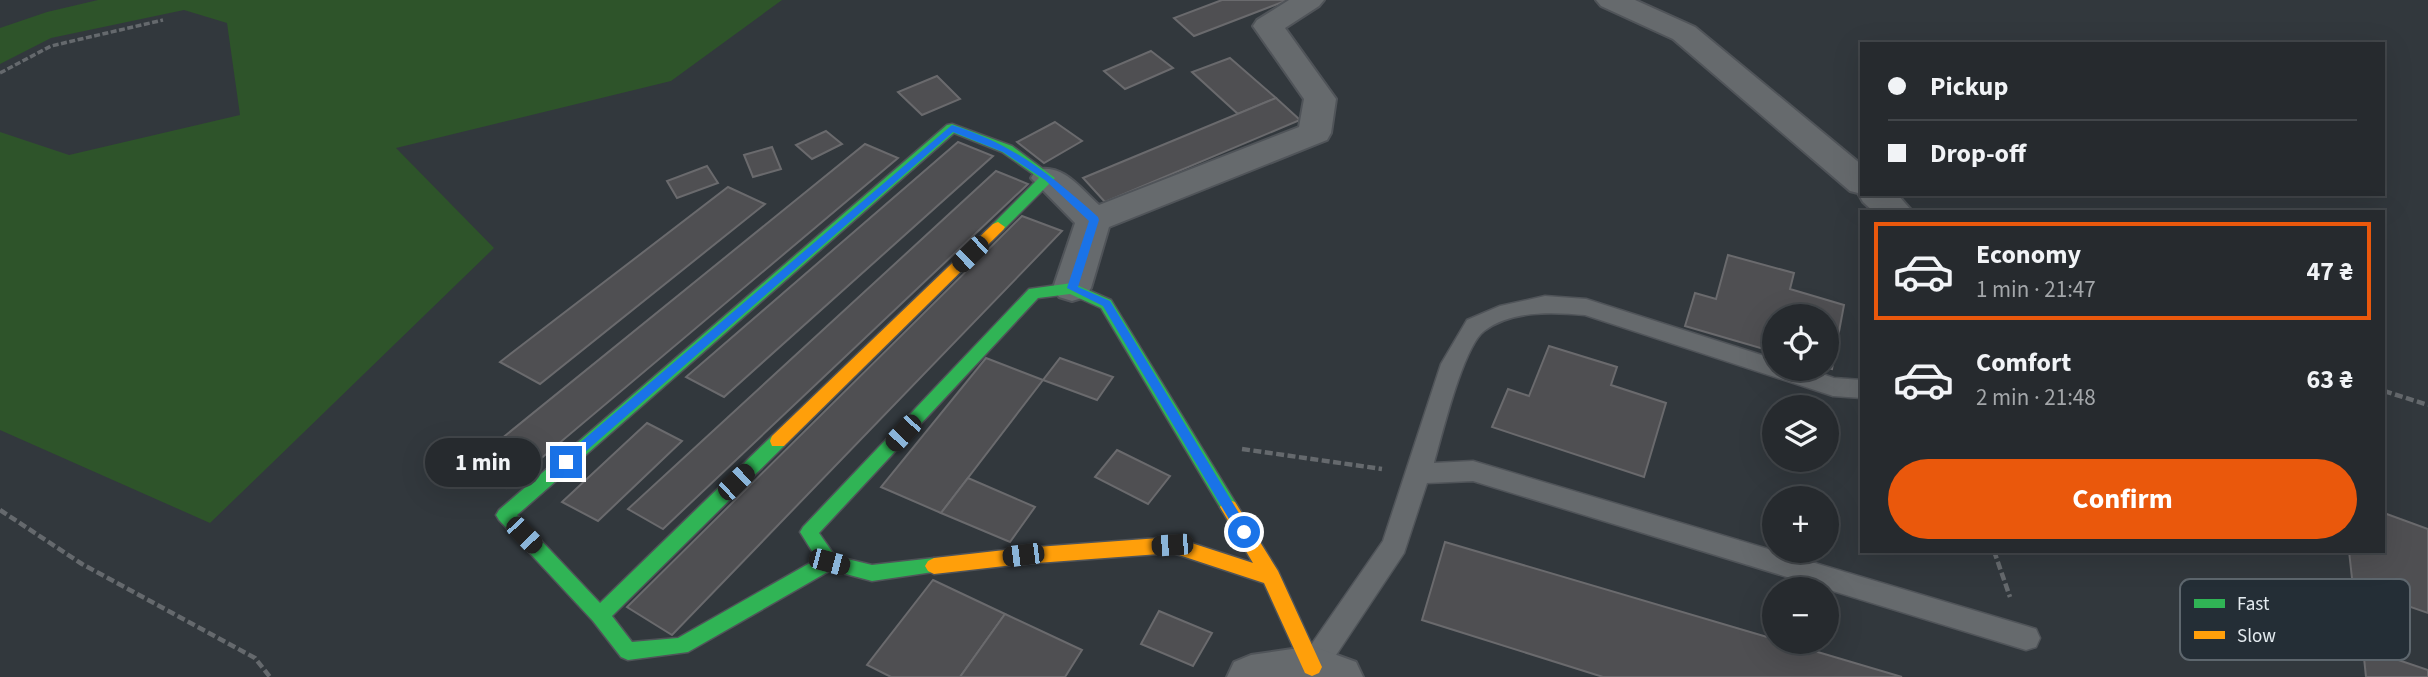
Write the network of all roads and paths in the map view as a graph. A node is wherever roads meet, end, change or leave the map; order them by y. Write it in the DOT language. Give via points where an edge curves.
graph roads {
  1 [pos="1309,0"];
  2 [pos="1612,0"];
  3 [pos="163,20"];
  4 [pos="0,73"];
  5 [pos="1048,178"];
  6 [pos="1860,181"];
  7 [pos="1877,196"];
  8 [pos="1894,210"];
  9 [pos="1094,220"];
  10 [pos="1072,288"];
  11 [pos="1762,364"];
  12 [pos="1814,381"];
  13 [pos="1860,389"];
  14 [pos="2385,391"];
  15 [pos="2428,405"];
  16 [pos="1188,441"];
  17 [pos="1418,474"];
  18 [pos="0,510"];
  19 [pos="829,562"];
  20 [pos="1271,577"];
  21 [pos="600,615"];
  22 [pos="2026,638"];
  23 [pos="1325,672"];
  24 [pos="270,677"];
  25 [pos="1251,677"];
  1 -- 9 [label="street" via="1268,26 1320,99 1315,133"];
  2 -- 6 [label="street" via="1684,33"];
  3 -- 4 [label="path" via="51,46"];
  5 -- 9 [label="street"];
  5 -- 21 [label="street"];
  5 -- 21 [label="street" via="1007,149 952,128 505,514"];
  7 -- 8 [label="street"];
  9 -- 10 [label="street"];
  10 -- 16 [label="street" via="1107,303"];
  10 -- 19 [label="street" via="1034,293 809,533"];
  11 -- 17 [label="lane" via="1586,307 1545,304 1508,312 1475,326 1453,364"];
  12 -- 13 [label="lane"];
  14 -- 15 [label="path"];
  16 -- 17 [label="path"];
  16 -- 20 [label="street"];
  17 -- 22 [label="lane" via="1473,471"];
  17 -- 23 [label="lane" via="1395,545"];
  18 -- 24 [label="path" via="82,564 255,658"];
  19 -- 20 [label="street" via="872,573 1023,555 1172,545"];
  19 -- 21 [label="street" via="681,646 628,651"];
  20 -- 23 [label="street"];
  23 -- 25 [label="street"];
}
